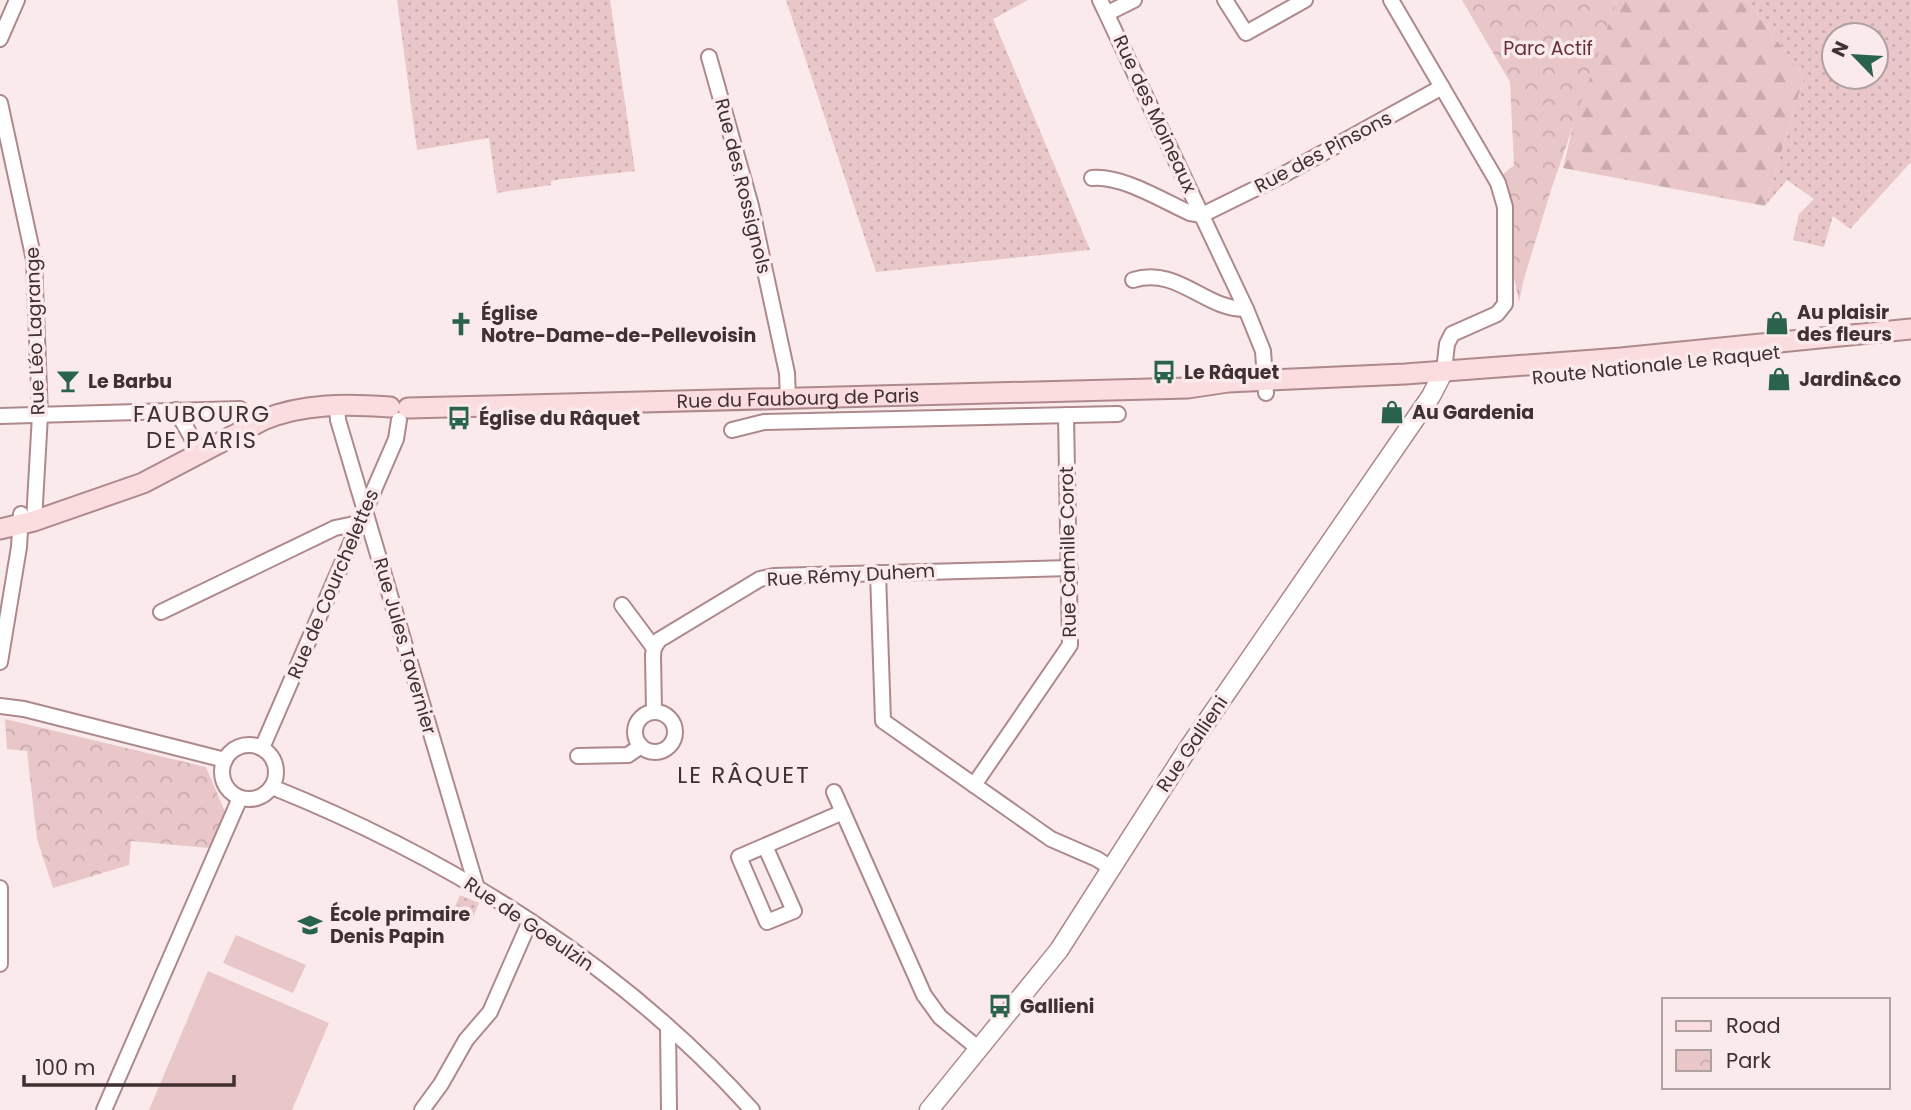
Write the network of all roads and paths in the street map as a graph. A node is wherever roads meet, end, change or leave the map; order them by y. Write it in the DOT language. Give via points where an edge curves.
graph roads {
  1 [pos="17,0"];
  2 [pos="1134,0"];
  3 [pos="1226,0"];
  4 [pos="1304,0"];
  5 [pos="1391,0"];
  6 [pos="1104,6"];
  7 [pos="0,39"];
  8 [pos="709,57"];
  9 [pos="1442,87"];
  10 [pos="0,103"];
  11 [pos="1093,178"];
  12 [pos="1202,215"];
  13 [pos="1133,280"];
  14 [pos="1246,309"];
  15 [pos="1911,328"];
  16 [pos="1911,338"];
  17 [pos="1501,367"];
  18 [pos="1442,380"];
  19 [pos="1266,387"];
  20 [pos="788,398"];
  21 [pos="337,405"];
  22 [pos="240,409"];
  23 [pos="176,411"];
  24 [pos="399,411"];
  25 [pos="1118,414"];
  26 [pos="40,415"];
  27 [pos="1066,415"];
  28 [pos="0,416"];
  29 [pos="732,430"];
  30 [pos="201,454"];
  31 [pos="366,508"];
  32 [pos="0,516"];
  33 [pos="27,518"];
  34 [pos="359,523"];
  35 [pos="0,528"];
  36 [pos="1070,568"];
  37 [pos="878,573"];
  38 [pos="622,605"];
  39 [pos="161,612"];
  40 [pos="654,648"];
  41 [pos="0,662"];
  42 [pos="0,706"];
  43 [pos="654,711"];
  44 [pos="641,746"];
  45 [pos="262,748"];
  46 [pos="578,756"];
  47 [pos="225,760"];
  48 [pos="974,785"];
  49 [pos="272,787"];
  50 [pos="834,792"];
  51 [pos="240,797"];
  52 [pos="843,812"];
  53 [pos="765,846"];
  54 [pos="1111,868"];
  55 [pos="476,885"];
  56 [pos="0,888"];
  57 [pos="530,921"];
  58 [pos="0,964"];
  59 [pos="668,1028"];
  60 [pos="979,1049"];
  61 [pos="104,1110"];
  62 [pos="422,1110"];
  63 [pos="669,1110"];
  64 [pos="752,1110"];
  65 [pos="929,1110"];
  1 -- 7 [label="street"];
  2 -- 6 [label="street"];
  3 -- 4 [label="street" via="1246,33"];
  5 -- 9 [label="street"];
  6 -- 12 [label="street, Rue des Moineaux"];
  8 -- 20 [label="street, Rue des Rossignols" via="751,206 787,373"];
  9 -- 12 [label="street, Rue des Pinsons"];
  9 -- 18 [label="street" via="1498,183 1505,213 1504,304 1497,314 1452,334"];
  10 -- 26 [label="street, Rue Léo Lagrange" via="34,260"];
  11 -- 12 [label="street, Rue des Moineaux" via="1119,181"];
  12 -- 14 [label="street, Rue des Moineaux"];
  13 -- 14 [label="street" via="1162,278"];
  14 -- 19 [label="street, Rue des Moineaux" via="1263,351"];
  15 -- 17 [label="main road, Route Nationale Le Raquet" via="1759,346"];
  16 -- 18 [label="main road, Route Nationale Le Raquet" via="1657,367"];
  17 -- 18 [label="main road, Rue du Faubourg de Paris"];
  18 -- 19 [label="main road, Rue du Faubourg de Paris"];
  18 -- 54 [label="street, Rue Gallieni"];
  19 -- 20 [label="main road, Rue du Faubourg de Paris" via="1221,383 1188,388"];
  20 -- 24 [label="main road, Rue du Faubourg de Paris"];
  21 -- 24 [label="main road, Rue du Faubourg de Paris"];
  21 -- 30 [label="main road, Rue du Faubourg de Paris" via="272,416"];
  21 -- 31 [label="street, Rue Jules Tavernier"];
  22 -- 23 [label="street"];
  23 -- 26 [label="street"];
  23 -- 30 [label="street"];
  24 -- 31 [label="street, Rue de Courchelettes" via="396,439"];
  25 -- 27 [label="street, Rue du Faubourg de Paris"];
  26 -- 28 [label="street"];
  26 -- 33 [label="street, Rue Léo Lagrange"];
  27 -- 29 [label="street, Rue du Faubourg de Paris" via="764,422"];
  27 -- 36 [label="street, Rue Camille Corot"];
  30 -- 33 [label="main road, Rue du Faubourg de Paris" via="143,483"];
  31 -- 34 [label="street, Rue de Courchelettes"];
  31 -- 55 [label="street, Rue Jules Tavernier"];
  32 -- 33 [label="main road, Rue du Faubourg de Paris"];
  33 -- 35 [label="main road, Rue du Faubourg de Paris"];
  33 -- 41 [label="street, Rue Léo Lagrange"];
  34 -- 39 [label="street" via="335,528"];
  34 -- 45 [label="street, Rue de Courchelettes"];
  36 -- 37 [label="street, Rue Rémy Duhem"];
  36 -- 48 [label="street, Rue Camille Corot" via="1069,649"];
  37 -- 40 [label="street, Rue Rémy Duhem" via="760,579 663,636"];
  37 -- 48 [label="street" via="883,722"];
  38 -- 40 [label="street"];
  40 -- 43 [label="street"];
  42 -- 47 [label="street"];
  43 -- 44 [label="street" via="636,724 635,736"];
  43 -- 44 [label="street" via="672,720 674,739 659,752"];
  44 -- 46 [label="street" via="628,755"];
  45 -- 47 [label="street" via="241,746"];
  45 -- 49 [label="street" via="276,765"];
  47 -- 51 [label="street" via="224,782"];
  48 -- 54 [label="street" via="1051,839"];
  49 -- 51 [label="street" via="258,798"];
  49 -- 55 [label="street, Rue de Goeulzin" via="374,831"];
  50 -- 52 [label="street"];
  51 -- 61 [label="street"];
  52 -- 53 [label="street"];
  52 -- 60 [label="street" via="924,995 940,1017"];
  53 -- 53 [label="street" via="739,857 768,922 794,911"];
  54 -- 60 [label="street, Rue Gallieni" via="1053,959"];
  55 -- 57 [label="street, Rue de Goeulzin"];
  56 -- 58 [label="street"];
  57 -- 59 [label="street, Rue de Goeulzin"];
  57 -- 62 [label="street" via="490,1012 466,1040"];
  59 -- 63 [label="street"];
  59 -- 64 [label="street, Rue de Goeulzin"];
  60 -- 65 [label="street, Rue Gallieni"];
}
